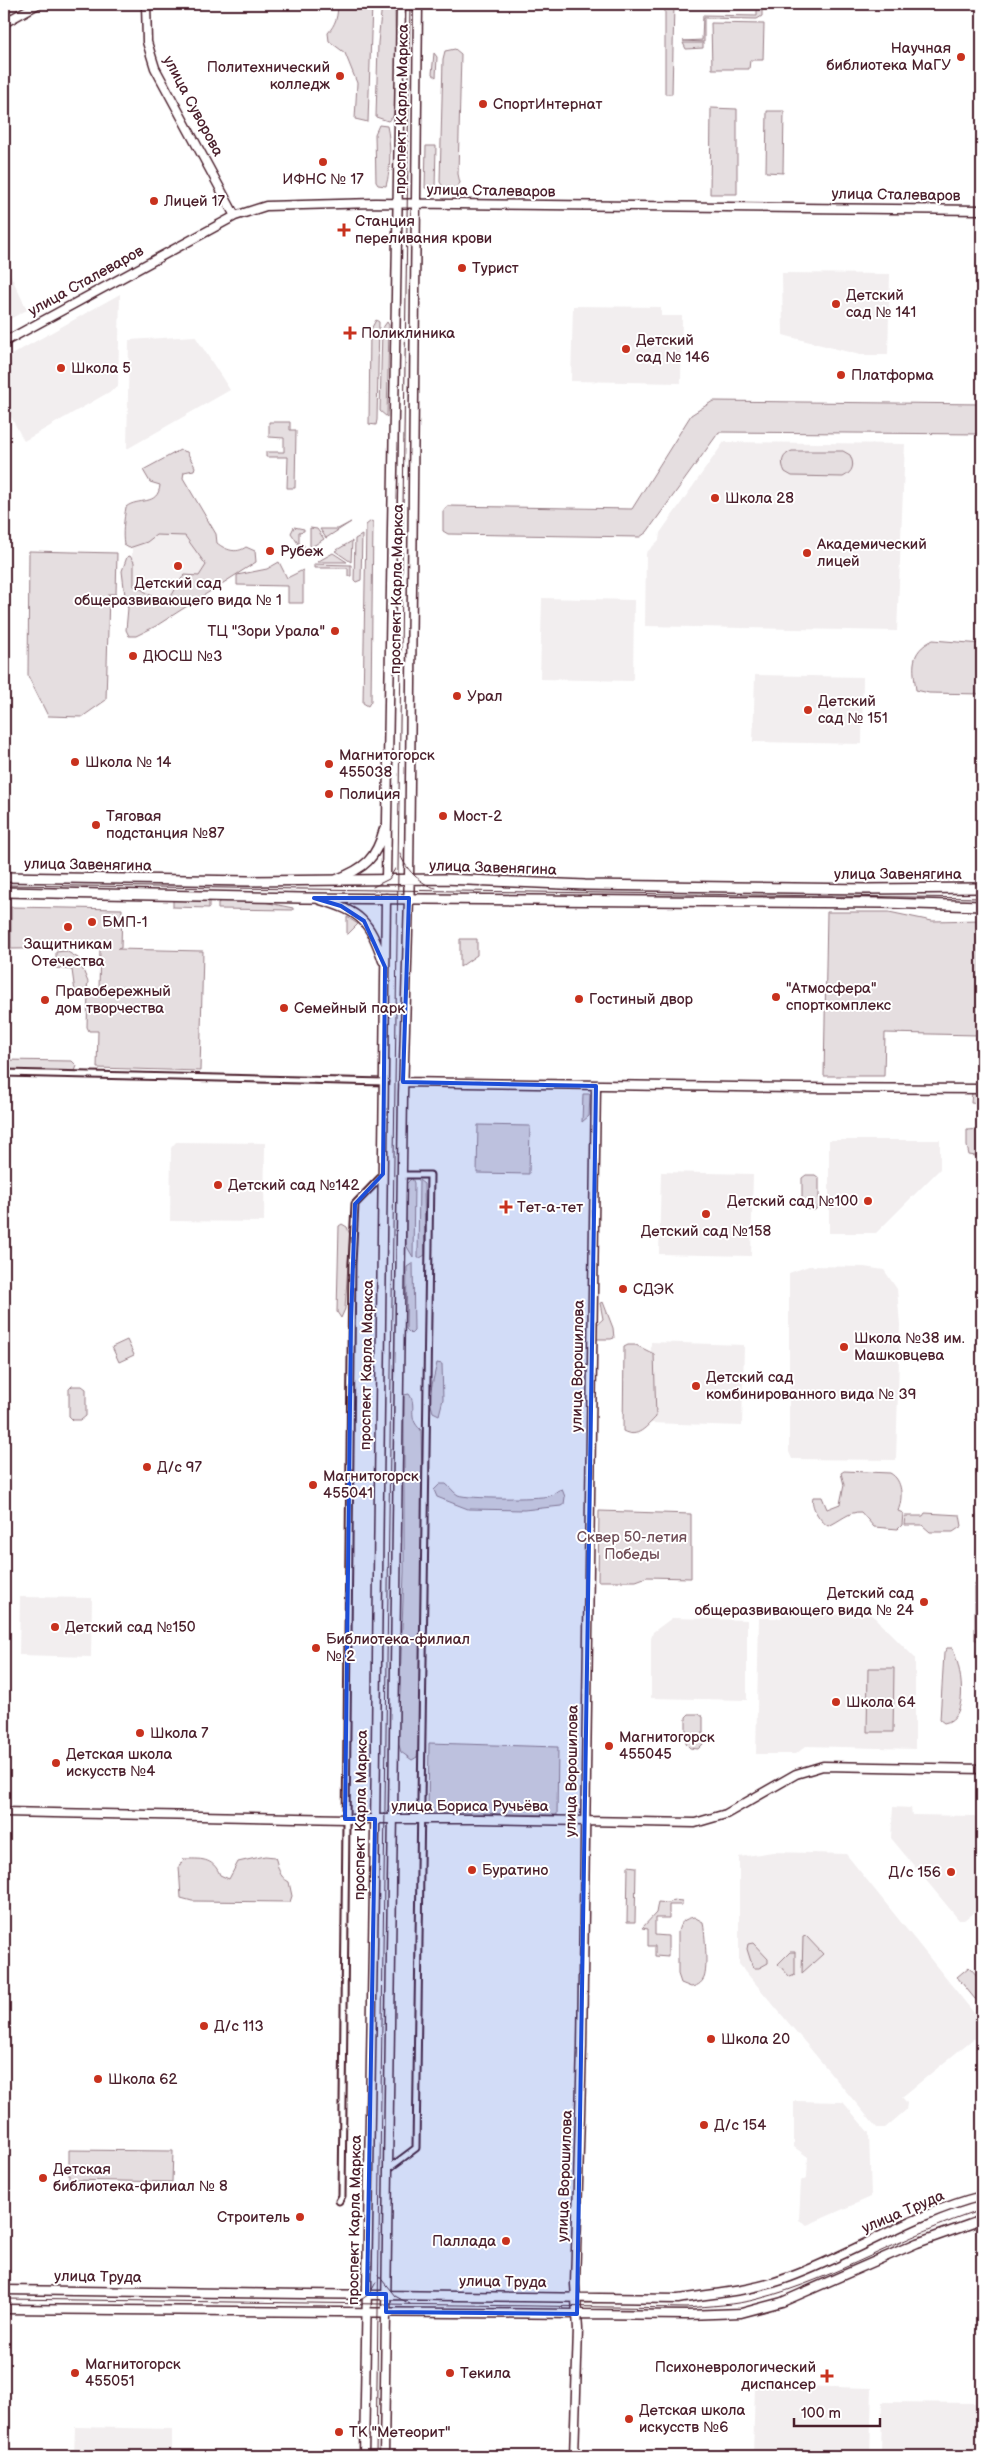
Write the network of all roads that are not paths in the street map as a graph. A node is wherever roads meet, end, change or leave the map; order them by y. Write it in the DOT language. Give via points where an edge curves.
graph roads {
  1 [pos="38,4"];
  2 [pos="146,4"];
  3 [pos="401,4"];
  4 [pos="418,4"];
  5 [pos="4,23"];
  6 [pos="398,203"];
  7 [pos="414,203"];
  8 [pos="982,210"];
  9 [pos="235,216"];
  10 [pos="4,342"];
  11 [pos="387,817"];
  12 [pos="4,876"];
  13 [pos="386,879"];
  14 [pos="409,879"];
  15 [pos="334,880"];
  16 [pos="982,888"];
  17 [pos="4,892"];
  18 [pos="314,898"];
  19 [pos="386,898"];
  20 [pos="409,898"];
  21 [pos="982,906"];
  22 [pos="385,967"];
  23 [pos="4,1073"];
  24 [pos="385,1082"];
  25 [pos="403,1082"];
  26 [pos="596,1086"];
  27 [pos="982,1089"];
  28 [pos="383,1174"];
  29 [pos="402,1175"];
  30 [pos="982,1769"];
  31 [pos="4,1812"];
  32 [pos="421,1818"];
  33 [pos="345,1819"];
  34 [pos="375,1819"];
  35 [pos="393,1819"];
  36 [pos="585,1821"];
  37 [pos="388,2169"];
  38 [pos="982,2196"];
  39 [pos="339,2200"];
  40 [pos="982,2220"];
  41 [pos="4,2290"];
  42 [pos="367,2294"];
  43 [pos="386,2294"];
  44 [pos="576,2296"];
  45 [pos="4,2309"];
  46 [pos="367,2312"];
  47 [pos="386,2312"];
  48 [pos="577,2314"];
  49 [pos="364,2456"];
  50 [pos="384,2456"];
  51 [pos="574,2456"];
  1 -- 5 [label="main road"];
  2 -- 9 [label="main road, улица Суворова" via="147,42 155,68"];
  3 -- 6 [label="main road, проспект Карла Маркса"];
  4 -- 7 [label="main road, проспект Карла Маркса"];
  6 -- 7 [label="main road, улица Сталеваров"];
  6 -- 9 [label="main road, улица Сталеваров" via="290,204 266,206"];
  6 -- 11 [label="main road, проспект Карла Маркса"];
  7 -- 8 [label="main road, улица Сталеваров"];
  7 -- 14 [label="main road, проспект Карла Маркса"];
  9 -- 10 [label="main road, улица Сталеваров"];
  11 -- 13 [label="main road, проспект Карла Маркса"];
  11 -- 15 [label="main road" via="380,844 371,859"];
  12 -- 15 [label="main road, улица Завенягина" via="194,881"];
  13 -- 14 [label="main road, улица Завенягина"];
  13 -- 15 [label="main road, улица Завенягина"];
  13 -- 19 [label="main road, проспект Карла Маркса"];
  14 -- 16 [label="main road, улица Завенягина" via="585,885"];
  14 -- 20 [label="main road, проспект Карла Маркса"];
  17 -- 18 [label="main road, улица Завенягина"];
  18 -- 19 [label="main road, улица Завенягина"];
  18 -- 22 [label="main road" via="341,906 364,921 376,941"];
  19 -- 20 [label="main road, улица Завенягина"];
  19 -- 22 [label="main road, проспект Карла Маркса"];
  20 -- 21 [label="main road, улица Завенягина"];
  20 -- 25 [label="main road, проспект Карла Маркса"];
  22 -- 24 [label="main road, проспект Карла Маркса"];
  23 -- 24 [label="street"];
  24 -- 28 [label="main road, проспект Карла Маркса"];
  25 -- 26 [label="main road"];
  25 -- 29 [label="main road, проспект Карла Маркса"];
  26 -- 27 [label="main road"];
  26 -- 36 [label="main road, улица Ворошилова"];
  28 -- 33 [label="street, проспект Карла Маркса" via="356,1204"];
  28 -- 34 [label="main road, проспект Карла Маркса"];
  29 -- 32 [label="street" via="430,1175"];
  29 -- 35 [label="main road, проспект Карла Маркса"];
  30 -- 36 [label="main road, улица Бориса Ручьёва" via="823,1766 796,1774 726,1814 709,1820 694,1823"];
  31 -- 33 [label="main road, улица Бориса Ручьёва"];
  32 -- 35 [label="main road, улица Бориса Ручьёва"];
  32 -- 36 [label="main road, улица Бориса Ручьёва"];
  32 -- 37 [label="street" via="416,2148"];
  33 -- 34 [label="main road, улица Бориса Ручьёва"];
  33 -- 39 [label="street, проспект Карла Маркса" via="342,2196"];
  34 -- 35 [label="main road, улица Бориса Ручьёва"];
  34 -- 42 [label="main road, проспект Карла Маркса"];
  35 -- 37 [label="main road, проспект Карла Маркса"];
  36 -- 44 [label="main road, улица Ворошилова"];
  37 -- 43 [label="main road, проспект Карла Маркса"];
  38 -- 44 [label="main road, улица Труда" via="903,2225 789,2278 760,2286 678,2299"];
  40 -- 48 [label="main road, улица Труда" via="917,2243 782,2302 741,2313"];
  41 -- 42 [label="main road, улица Труда"];
  42 -- 43 [label="main road, улица Труда"];
  42 -- 46 [label="main road, проспект Карла Маркса"];
  43 -- 44 [label="main road, улица Труда"];
  43 -- 47 [label="main road, проспект Карла Маркса"];
  44 -- 48 [label="main road, улица Ворошилова"];
  45 -- 46 [label="main road, улица Труда"];
  46 -- 47 [label="main road, улица Труда"];
  46 -- 49 [label="main road, проспект Карла Маркса"];
  47 -- 48 [label="main road, улица Труда"];
  47 -- 50 [label="main road, проспект Карла Маркса"];
  48 -- 51 [label="main road, улица Ворошилова"];
}
